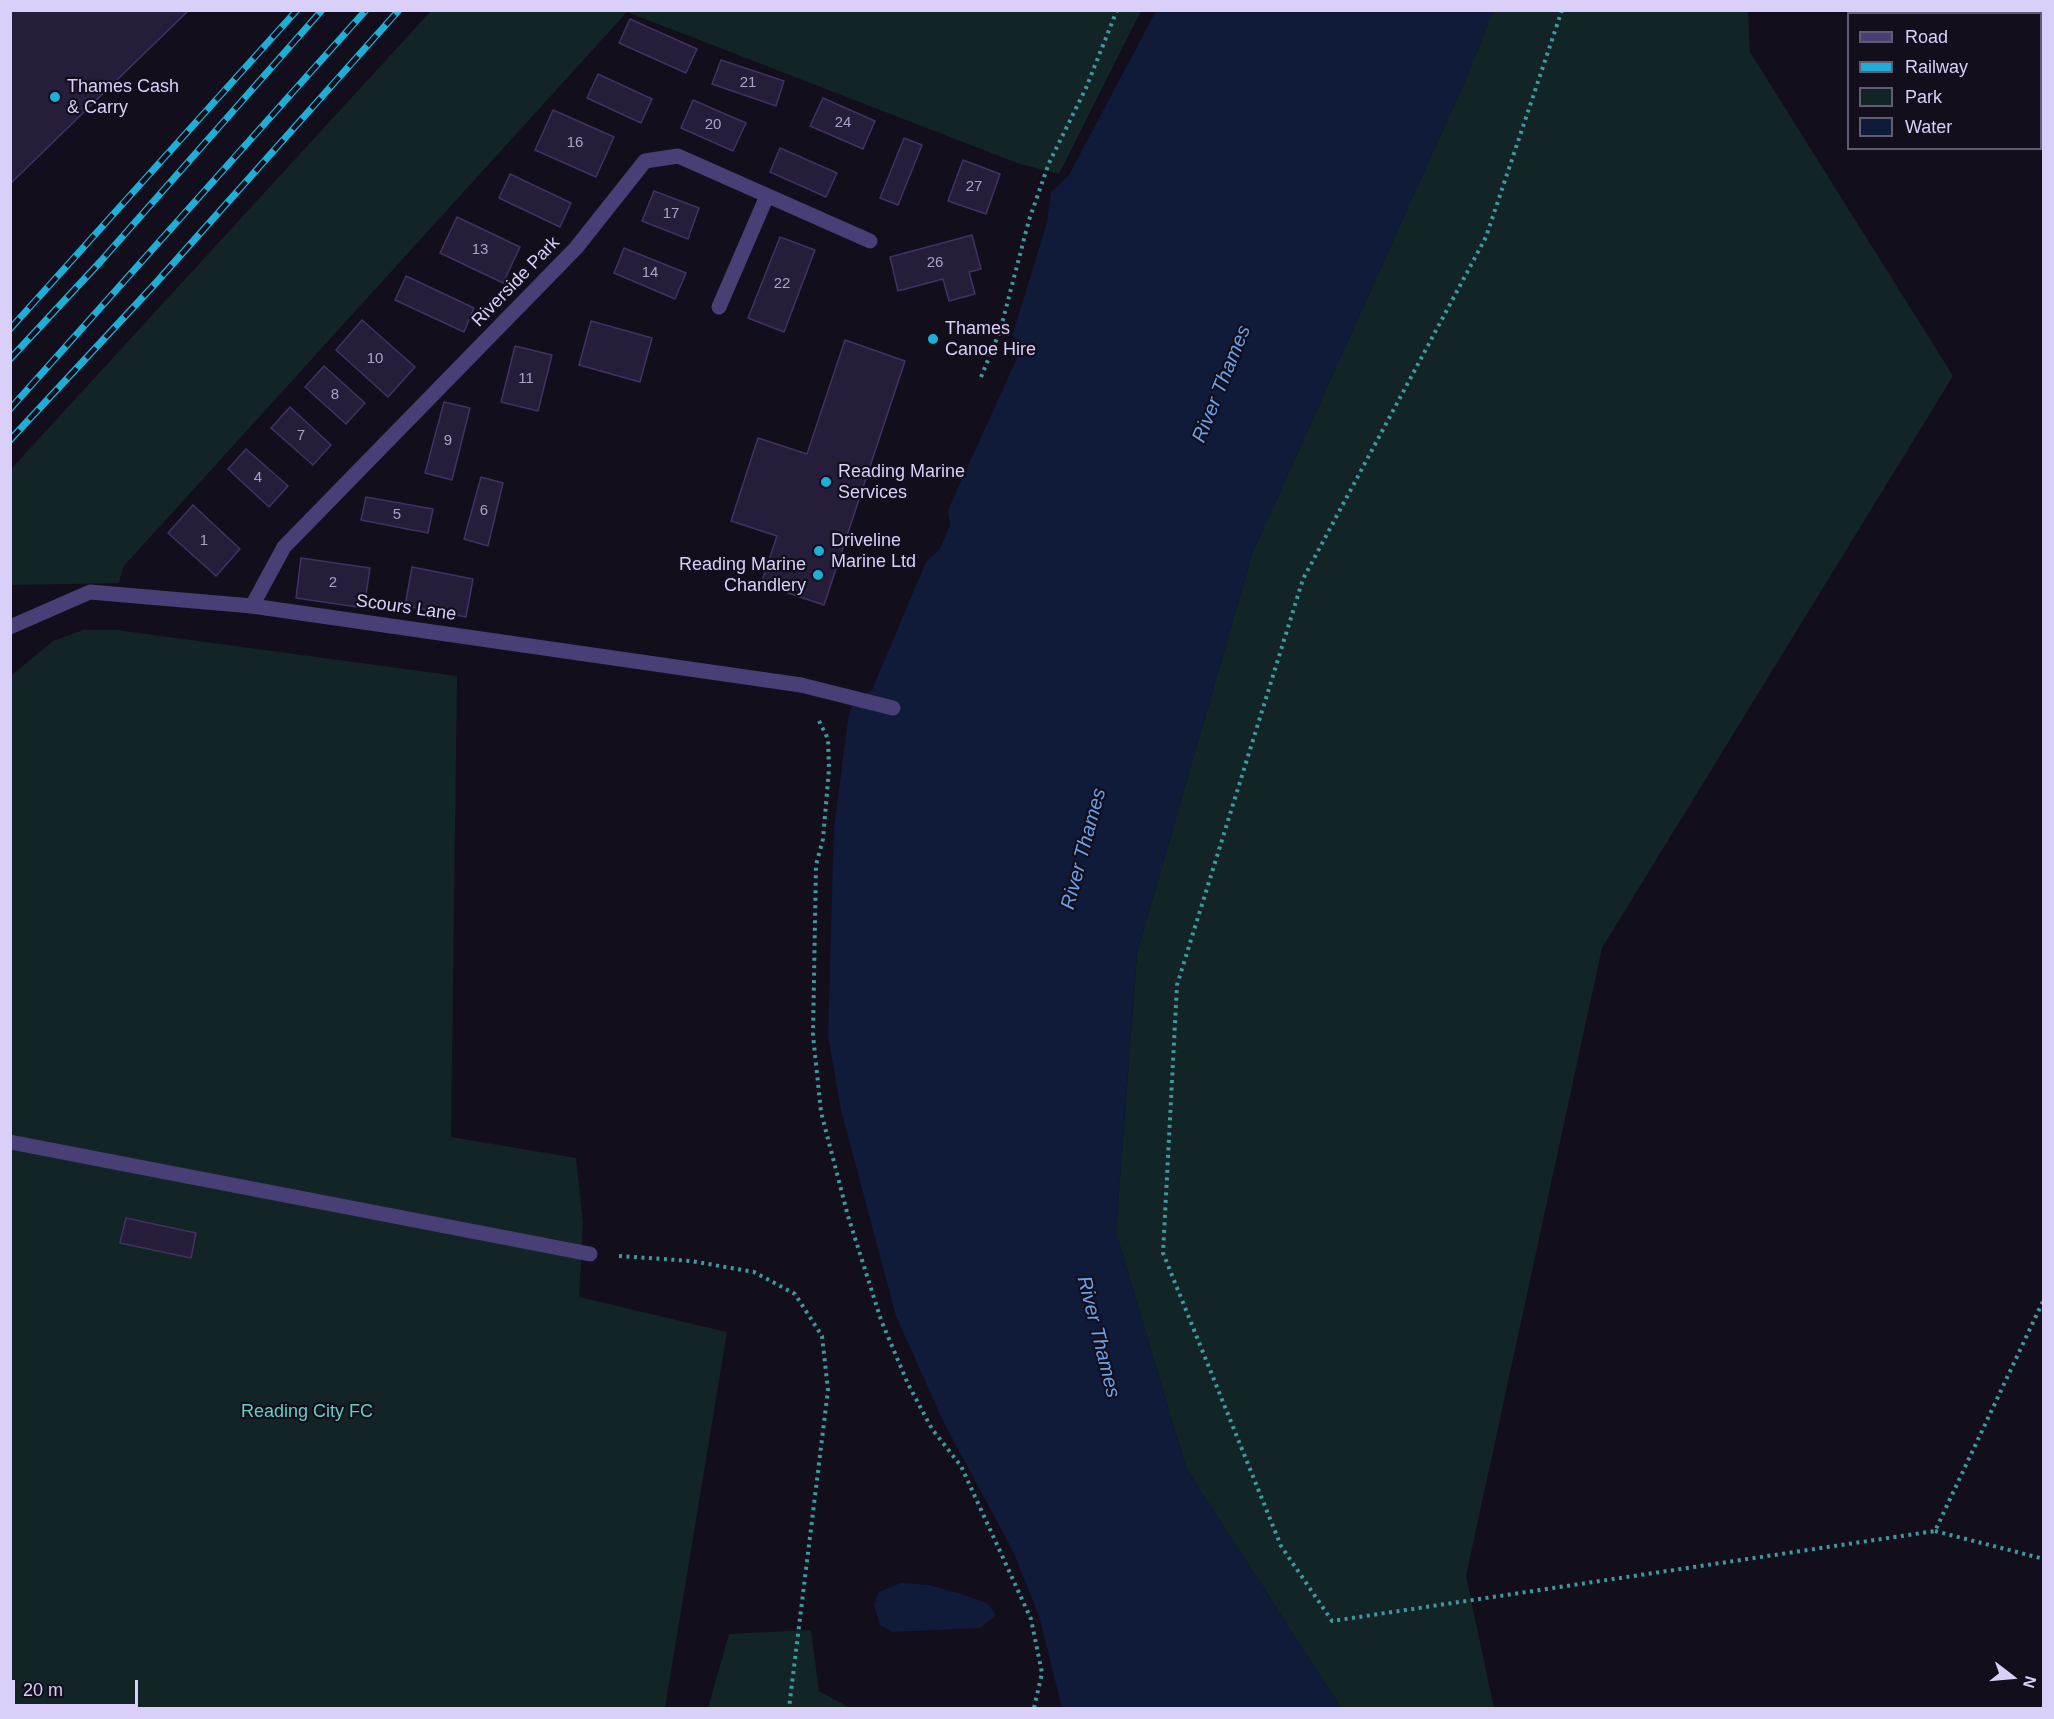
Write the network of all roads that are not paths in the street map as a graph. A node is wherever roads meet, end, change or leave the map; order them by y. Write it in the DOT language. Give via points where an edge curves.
graph roads {
  1 [pos="767,196"];
  2 [pos="870,241"];
  3 [pos="719,307"];
  4 [pos="252,606"];
  5 [pos="10,627"];
  6 [pos="893,708"];
  7 [pos="10,1142"];
  8 [pos="590,1254"];
  1 -- 2 [label="street, Riverside Park"];
  1 -- 3 [label="street"];
  1 -- 4 [label="street, Riverside Park" via="678,156 645,161 576,249 284,547"];
  4 -- 5 [label="street, Scours Lane" via="90,591"];
  4 -- 6 [label="street, Scours Lane" via="801,685"];
  7 -- 8 [label="street"];
}
